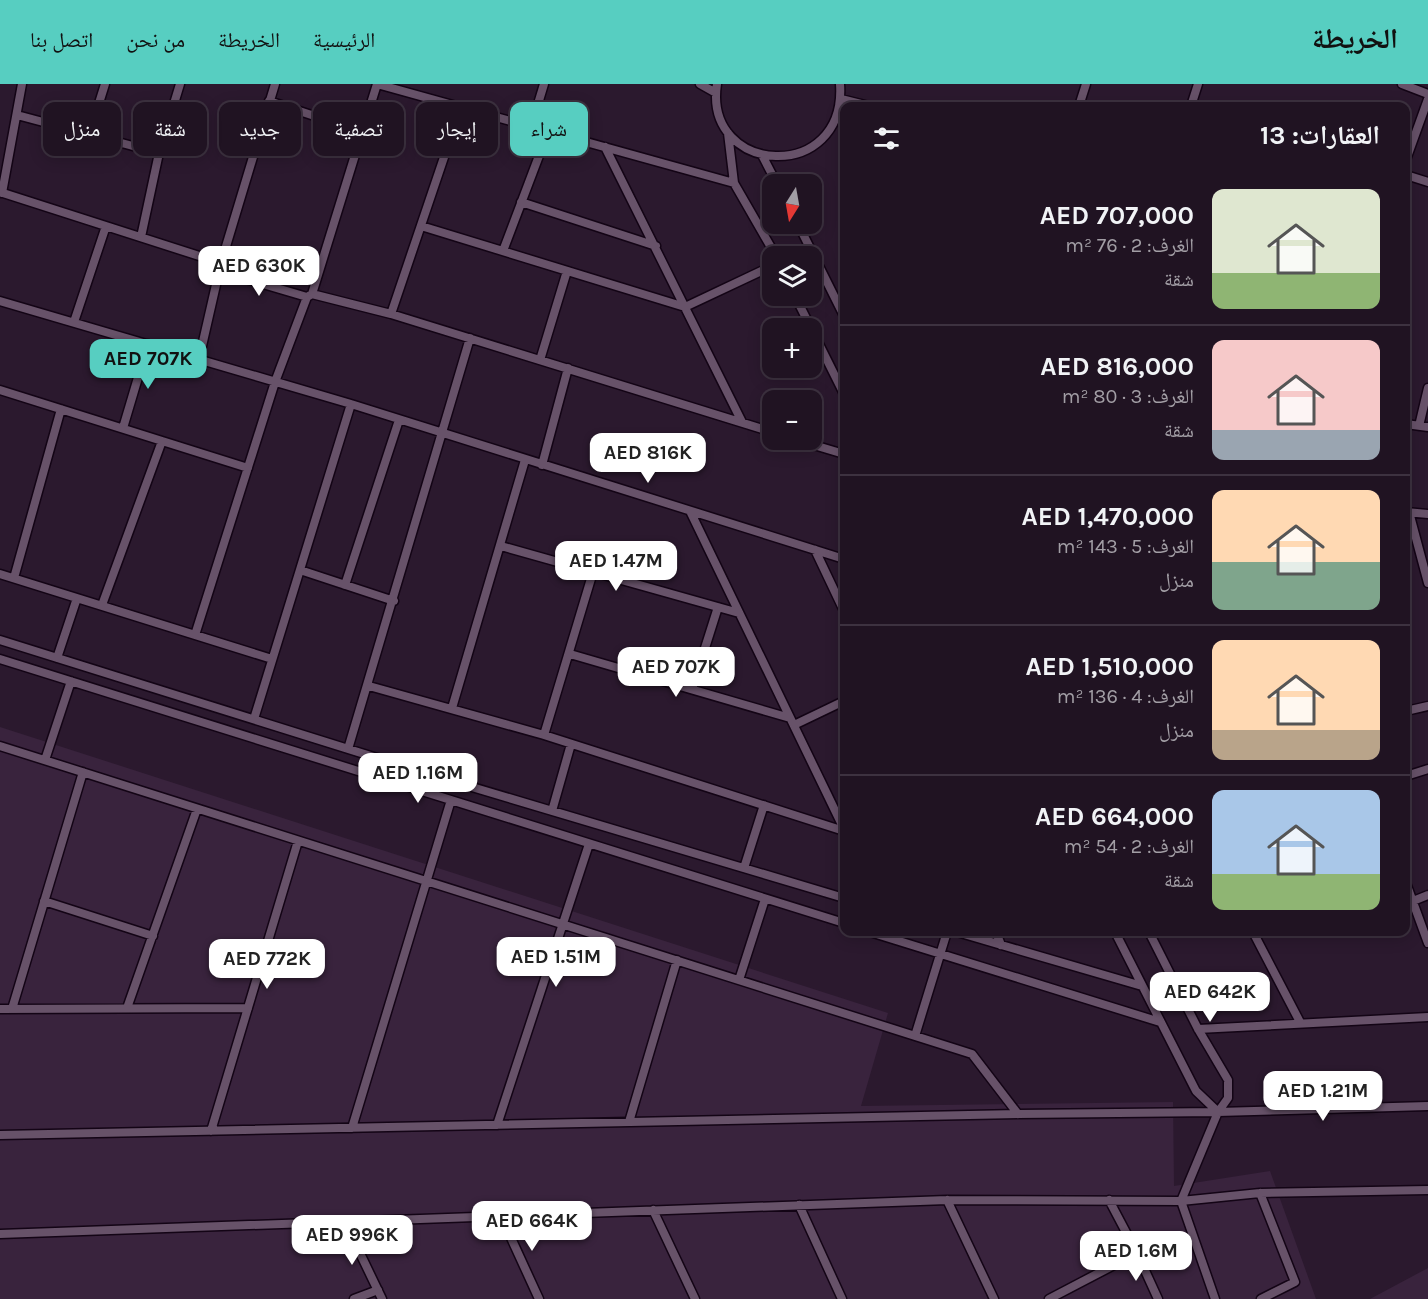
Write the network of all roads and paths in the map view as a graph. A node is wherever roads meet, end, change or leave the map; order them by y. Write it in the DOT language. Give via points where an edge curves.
graph roads {
  1 [pos="22,84"];
  2 [pos="105,84"];
  3 [pos="180,84"];
  4 [pos="275,84"];
  5 [pos="377,84"];
  6 [pos="544,84"];
  7 [pos="700,84"];
  8 [pos="840,84"];
  9 [pos="1086,84"];
  10 [pos="1198,84"];
  11 [pos="1402,84"];
  12 [pos="717,88"];
  13 [pos="1428,94"];
  14 [pos="841,99"];
  15 [pos="1428,99"];
  16 [pos="269,101"];
  17 [pos="99,102"];
  18 [pos="175,102"];
  19 [pos="372,102"];
  20 [pos="443,102"];
  21 [pos="539,102"];
  22 [pos="853,102"];
  23 [pos="1080,102"];
  24 [pos="1192,102"];
  25 [pos="17,115"];
  26 [pos="313,116"];
  27 [pos="840,118"];
  28 [pos="43,122"];
  29 [pos="728,133"];
  30 [pos="588,143"];
  31 [pos="605,147"];
  32 [pos="1410,149"];
  33 [pos="762,155"];
  34 [pos="158,156"];
  35 [pos="355,156"];
  36 [pos="445,156"];
  37 [pos="539,156"];
  38 [pos="772,174"];
  39 [pos="1410,176"];
  40 [pos="1428,182"];
  41 [pos="734,183"];
  42 [pos="1,193"];
  43 [pos="521,202"];
  44 [pos="106,226"];
  45 [pos="421,226"];
  46 [pos="803,234"];
  47 [pos="141,237"];
  48 [pos="656,246"];
  49 [pos="770,246"];
  50 [pos="503,251"];
  51 [pos="220,267"];
  52 [pos="567,271"];
  53 [pos="762,271"];
  54 [pos="309,296"];
  55 [pos="0,301"];
  56 [pos="800,306"];
  57 [pos="685,307"];
  58 [pos="840,308"];
  59 [pos="391,314"];
  60 [pos="74,322"];
  61 [pos="470,338"];
  62 [pos="148,344"];
  63 [pos="199,359"];
  64 [pos="540,360"];
  65 [pos="568,368"];
  66 [pos="275,382"];
  67 [pos="840,385"];
  68 [pos="1428,388"];
  69 [pos="0,390"];
  70 [pos="351,404"];
  71 [pos="61,409"];
  72 [pos="399,420"];
  73 [pos="742,422"];
  74 [pos="1424,426"];
  75 [pos="123,428"];
  76 [pos="762,429"];
  77 [pos="443,434"];
  78 [pos="162,441"];
  79 [pos="822,447"];
  80 [pos="840,453"];
  81 [pos="525,460"];
  82 [pos="542,465"];
  83 [pos="248,468"];
  84 [pos="690,511"];
  85 [pos="1410,512"];
  86 [pos="1428,514"];
  87 [pos="1410,522"];
  88 [pos="501,546"];
  89 [pos="815,550"];
  90 [pos="840,558"];
  91 [pos="300,570"];
  92 [pos="593,572"];
  93 [pos="0,574"];
  94 [pos="14,578"];
  95 [pos="1428,583"];
  96 [pos="345,585"];
  97 [pos="77,598"];
  98 [pos="394,601"];
  99 [pos="840,603"];
  100 [pos="102,605"];
  101 [pos="718,607"];
  102 [pos="739,613"];
  103 [pos="195,634"];
  104 [pos="0,640"];
  105 [pos="570,654"];
  106 [pos="57,657"];
  107 [pos="0,659"];
  108 [pos="272,659"];
  109 [pos="71,681"];
  110 [pos="369,686"];
  111 [pos="692,689"];
  112 [pos="840,703"];
  113 [pos="1428,706"];
  114 [pos="452,708"];
  115 [pos="1410,710"];
  116 [pos="254,719"];
  117 [pos="792,722"];
  118 [pos="544,735"];
  119 [pos="572,744"];
  120 [pos="0,746"];
  121 [pos="348,749"];
  122 [pos="45,760"];
  123 [pos="1428,769"];
  124 [pos="83,772"];
  125 [pos="1410,775"];
  126 [pos="451,800"];
  127 [pos="764,806"];
  128 [pos="197,809"];
  129 [pos="552,811"];
  130 [pos="840,822"];
  131 [pos="840,829"];
  132 [pos="298,841"];
  133 [pos="589,843"];
  134 [pos="744,868"];
  135 [pos="426,881"];
  136 [pos="1410,893"];
  137 [pos="1428,895"];
  138 [pos="840,897"];
  139 [pos="765,899"];
  140 [pos="44,901"];
  141 [pos="1413,901"];
  142 [pos="840,922"];
  143 [pos="563,924"];
  144 [pos="153,936"];
  145 [pos="883,936"];
  146 [pos="946,936"];
  147 [pos="971,936"];
  148 [pos="998,936"];
  149 [pos="1117,936"];
  150 [pos="1151,936"];
  151 [pos="1255,936"];
  152 [pos="1428,943"];
  153 [pos="1001,945"];
  154 [pos="942,954"];
  155 [pos="677,960"];
  156 [pos="740,980"];
  157 [pos="1142,986"];
  158 [pos="127,1008"];
  159 [pos="248,1008"];
  160 [pos="0,1009"];
  161 [pos="12,1009"];
  162 [pos="1428,1017"];
  163 [pos="1160,1022"];
  164 [pos="1300,1022"];
  165 [pos="1198,1029"];
  166 [pos="915,1036"];
  167 [pos="1428,1106"];
  168 [pos="1218,1112"];
  169 [pos="1018,1114"];
  170 [pos="628,1122"];
  171 [pos="497,1125"];
  172 [pos="352,1128"];
  173 [pos="212,1131"];
  174 [pos="0,1135"];
  175 [pos="1428,1190"];
  176 [pos="1260,1193"];
  177 [pos="947,1200"];
  178 [pos="1109,1200"];
  179 [pos="1181,1201"];
  180 [pos="799,1205"];
  181 [pos="653,1210"];
  182 [pos="501,1216"];
  183 [pos="345,1222"];
  184 [pos="0,1234"];
  185 [pos="1137,1253"];
  186 [pos="378,1290"];
  187 [pos="354,1299"];
  188 [pos="382,1299"];
  189 [pos="538,1299"];
  190 [pos="695,1299"];
  191 [pos="842,1299"];
  192 [pos="994,1299"];
  193 [pos="1049,1299"];
  194 [pos="1158,1299"];
  195 [pos="1215,1299"];
  196 [pos="1261,1299"];
  1 -- 25 [label="street"];
  2 -- 17 [label="street"];
  3 -- 18 [label="street"];
  4 -- 16 [label="street"];
  5 -- 19 [label="street"];
  5 -- 20 [label="street"];
  6 -- 21 [label="street"];
  7 -- 12 [label="street"];
  8 -- 14 [label="street"];
  9 -- 23 [label="street"];
  10 -- 24 [label="street"];
  11 -- 13 [label="street"];
  12 -- 29 [label="street" via="718,112"];
  14 -- 22 [label="street"];
  15 -- 32 [label="street"];
  16 -- 26 [label="street"];
  16 -- 51 [label="street"];
  25 -- 28 [label="street"];
  25 -- 42 [label="street"];
  27 -- 33 [label="street" via="815,146 798,154"];
  29 -- 33 [label="street"];
  29 -- 41 [label="street"];
  30 -- 31 [label="street"];
  31 -- 41 [label="street"];
  31 -- 48 [label="street"];
  33 -- 38 [label="street"];
  34 -- 47 [label="street"];
  35 -- 54 [label="street"];
  36 -- 45 [label="street"];
  37 -- 43 [label="street"];
  39 -- 40 [label="street"];
  41 -- 49 [label="street"];
  42 -- 44 [label="street"];
  43 -- 48 [label="street"];
  43 -- 50 [label="street"];
  44 -- 47 [label="street"];
  44 -- 60 [label="street"];
  45 -- 50 [label="street"];
  45 -- 59 [label="street"];
  46 -- 58 [label="street"];
  47 -- 51 [label="street"];
  48 -- 57 [label="street"];
  50 -- 52 [label="street"];
  51 -- 54 [label="street"];
  51 -- 63 [label="street"];
  52 -- 57 [label="street"];
  52 -- 64 [label="street"];
  53 -- 57 [label="street"];
  54 -- 59 [label="street"];
  54 -- 66 [label="street"];
  55 -- 60 [label="street"];
  56 -- 67 [label="street"];
  57 -- 73 [label="street"];
  59 -- 61 [label="street"];
  60 -- 62 [label="street"];
  61 -- 64 [label="street"];
  61 -- 77 [label="street"];
  62 -- 63 [label="street"];
  62 -- 75 [label="street"];
  63 -- 66 [label="street"];
  64 -- 65 [label="street"];
  65 -- 73 [label="street"];
  65 -- 82 [label="street"];
  66 -- 70 [label="street"];
  66 -- 83 [label="street"];
  68 -- 74 [label="street"];
  69 -- 71 [label="street"];
  70 -- 72 [label="street"];
  70 -- 91 [label="street"];
  71 -- 75 [label="street"];
  71 -- 94 [label="street"];
  72 -- 77 [label="street"];
  72 -- 96 [label="street"];
  73 -- 76 [label="street"];
  75 -- 78 [label="street"];
  77 -- 81 [label="street"];
  77 -- 98 [label="street"];
  78 -- 83 [label="street"];
  78 -- 100 [label="street"];
  79 -- 80 [label="street"];
  81 -- 82 [label="street"];
  81 -- 88 [label="street"];
  82 -- 84 [label="street"];
  83 -- 103 [label="street"];
  84 -- 89 [label="street"];
  84 -- 102 [label="street"];
  85 -- 86 [label="street"];
  87 -- 95 [label="street"];
  88 -- 92 [label="street"];
  88 -- 114 [label="street"];
  89 -- 90 [label="street"];
  89 -- 99 [label="street"];
  91 -- 96 [label="street"];
  91 -- 108 [label="street"];
  92 -- 101 [label="street"];
  92 -- 105 [label="street"];
  93 -- 94 [label="street"];
  94 -- 97 [label="street"];
  96 -- 98 [label="street"];
  97 -- 100 [label="street"];
  97 -- 106 [label="street"];
  98 -- 110 [label="street"];
  100 -- 103 [label="street"];
  101 -- 102 [label="street"];
  101 -- 111 [label="street"];
  102 -- 117 [label="street"];
  103 -- 108 [label="street"];
  104 -- 106 [label="street"];
  105 -- 111 [label="street"];
  105 -- 118 [label="street"];
  106 -- 116 [label="street"];
  107 -- 109 [label="street"];
  108 -- 116 [label="street"];
  109 -- 122 [label="street"];
  109 -- 126 [label="street"];
  110 -- 114 [label="street"];
  110 -- 121 [label="street"];
  111 -- 117 [label="street"];
  112 -- 117 [label="street"];
  113 -- 115 [label="street"];
  114 -- 118 [label="street"];
  116 -- 121 [label="street"];
  117 -- 130 [label="street"];
  118 -- 119 [label="street"];
  119 -- 127 [label="street"];
  119 -- 129 [label="street"];
  120 -- 122 [label="street"];
  121 -- 129 [label="street"];
  122 -- 124 [label="street"];
  123 -- 125 [label="street"];
  124 -- 128 [label="street"];
  124 -- 140 [label="street"];
  126 -- 133 [label="street"];
  126 -- 135 [label="street"];
  127 -- 131 [label="street"];
  127 -- 134 [label="street"];
  128 -- 132 [label="street"];
  128 -- 144 [label="street"];
  129 -- 134 [label="street"];
  132 -- 135 [label="street"];
  132 -- 159 [label="street"];
  133 -- 139 [label="street"];
  133 -- 143 [label="street"];
  134 -- 138 [label="street"];
  135 -- 143 [label="street"];
  135 -- 172 [label="street"];
  136 -- 141 [label="street"];
  137 -- 141 [label="street"];
  139 -- 142 [label="street"];
  139 -- 156 [label="street"];
  140 -- 144 [label="street"];
  140 -- 161 [label="street"];
  141 -- 152 [label="street"];
  143 -- 155 [label="street"];
  143 -- 171 [label="street"];
  144 -- 158 [label="street"];
  145 -- 154 [label="street"];
  146 -- 154 [label="street"];
  147 -- 153 [label="street"];
  148 -- 153 [label="street"];
  149 -- 157 [label="street"];
  150 -- 165 [label="street"];
  151 -- 164 [label="street"];
  153 -- 157 [label="street"];
  154 -- 163 [label="street"];
  154 -- 166 [label="street"];
  155 -- 156 [label="street"];
  155 -- 170 [label="street"];
  156 -- 166 [label="street"];
  157 -- 163 [label="street"];
  158 -- 159 [label="street"];
  158 -- 161 [label="street"];
  159 -- 173 [label="street"];
  160 -- 161 [label="street"];
  162 -- 164 [label="street"];
  163 -- 168 [label="street" via="1196,1091"];
  164 -- 165 [label="street"];
  165 -- 168 [label="street" via="1228,1080 1228,1098"];
  166 -- 169 [label="street" via="972,1054"];
  167 -- 168 [label="street"];
  168 -- 169 [label="street"];
  168 -- 179 [label="street"];
  169 -- 170 [label="street"];
  170 -- 171 [label="street"];
  171 -- 172 [label="street"];
  172 -- 173 [label="street"];
  173 -- 174 [label="street"];
  175 -- 176 [label="street"];
  176 -- 179 [label="street"];
  176 -- 196 [label="street" via="1295,1282"];
  177 -- 178 [label="street"];
  177 -- 180 [label="street"];
  177 -- 192 [label="street"];
  178 -- 179 [label="street"];
  178 -- 185 [label="street"];
  179 -- 195 [label="street"];
  180 -- 181 [label="street"];
  180 -- 191 [label="street"];
  181 -- 182 [label="street"];
  181 -- 190 [label="street"];
  182 -- 183 [label="street"];
  182 -- 189 [label="street"];
  183 -- 184 [label="street"];
  183 -- 186 [label="street"];
  185 -- 193 [label="street"];
  185 -- 194 [label="street"];
  186 -- 187 [label="street"];
  186 -- 188 [label="street"];
}
